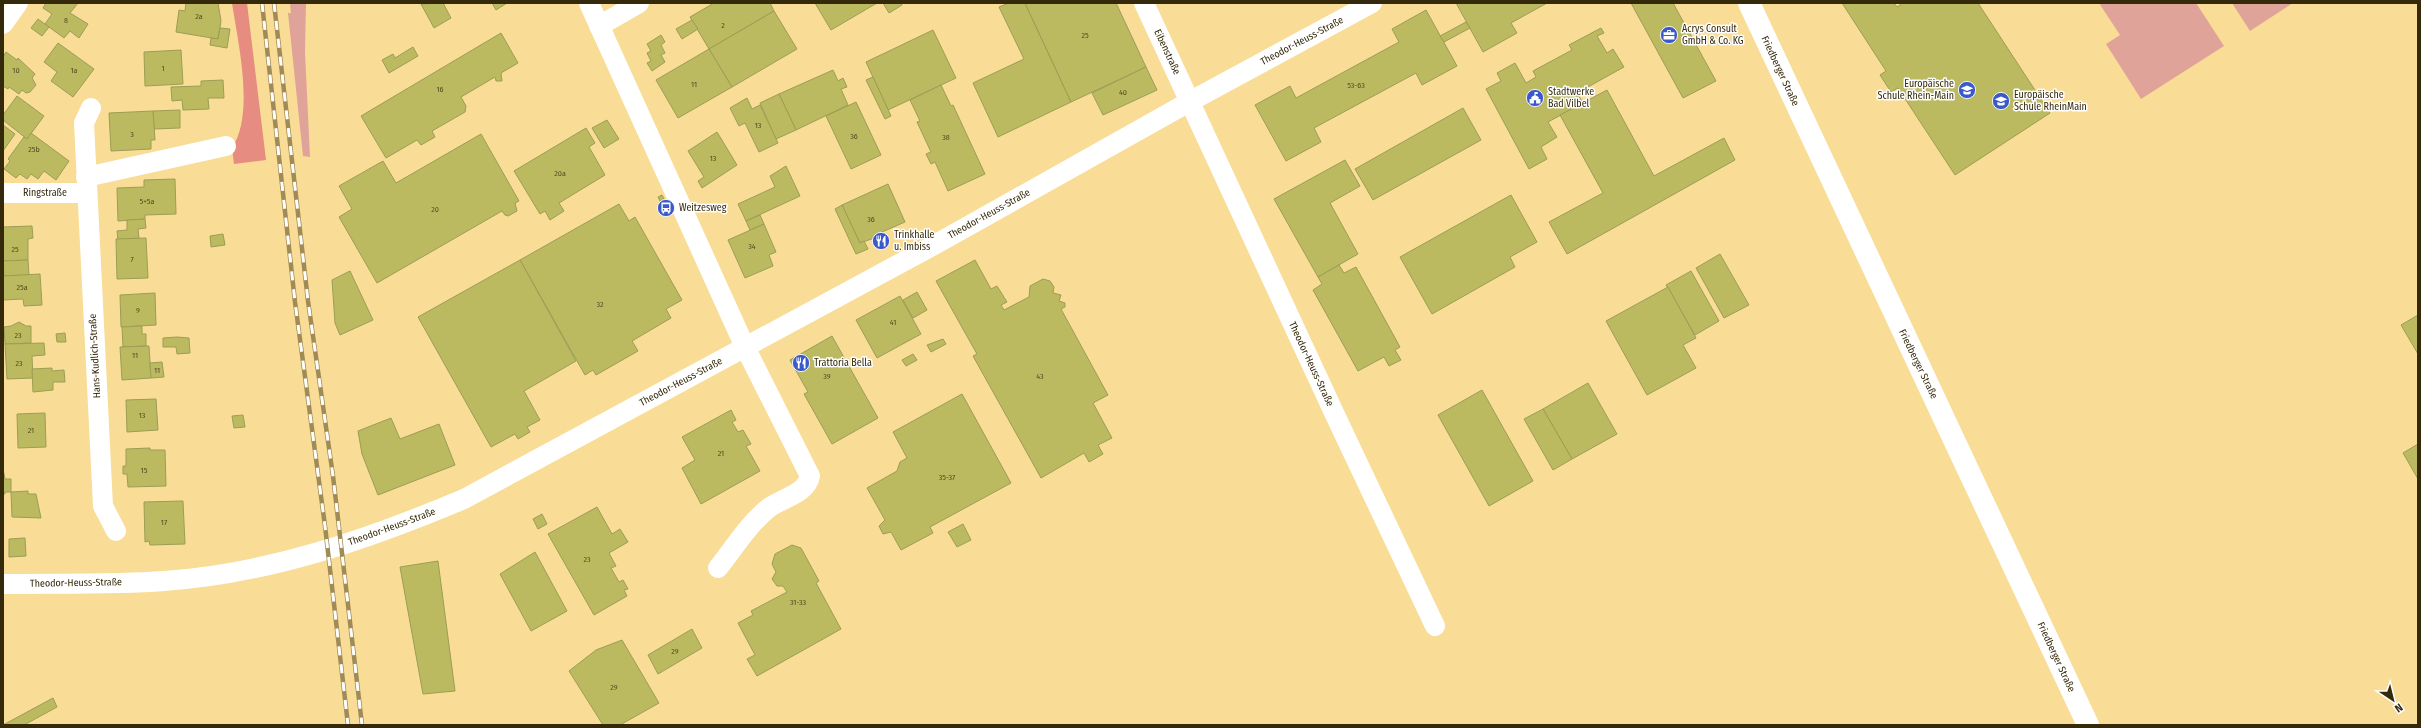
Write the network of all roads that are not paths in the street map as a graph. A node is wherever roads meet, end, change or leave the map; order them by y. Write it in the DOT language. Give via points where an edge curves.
graph roads {
  1 [pos="18,3"];
  2 [pos="589,3"];
  3 [pos="639,3"];
  4 [pos="1144,3"];
  5 [pos="1372,3"];
  6 [pos="1749,3"];
  7 [pos="1349,8"];
  8 [pos="3,24"];
  9 [pos="599,26"];
  10 [pos="1189,102"];
  11 [pos="91,108"];
  12 [pos="226,146"];
  13 [pos="87,185"];
  14 [pos="3,193"];
  15 [pos="745,347"];
  16 [pos="116,531"];
  17 [pos="718,568"];
  18 [pos="3,584"];
  19 [pos="1435,626"];
  20 [pos="2088,725"];
  1 -- 8 [label="street"];
  2 -- 9 [label="street"];
  3 -- 9 [label="street"];
  4 -- 10 [label="street, Eibenstraße"];
  5 -- 7 [label="street, Theodor-Heuss-Straße"];
  6 -- 20 [label="street, Friedberger Straße"];
  7 -- 10 [label="street, Theodor-Heuss-Straße"];
  9 -- 15 [label="street"];
  10 -- 15 [label="street, Theodor-Heuss-Straße"];
  10 -- 19 [label="street, Theodor-Heuss-Straße"];
  11 -- 13 [label="street, Hans-Kudlich-Straße" via="84,123"];
  12 -- 13 [label="street"];
  13 -- 14 [label="street, Ringstraße"];
  13 -- 16 [label="street, Hans-Kudlich-Straße" via="103,506"];
  15 -- 17 [label="street" via="810,476 804,488 770,507 756,520"];
  15 -- 18 [label="street, Theodor-Heuss-Straße" via="464,499 350,543 255,568 164,582"];
}
